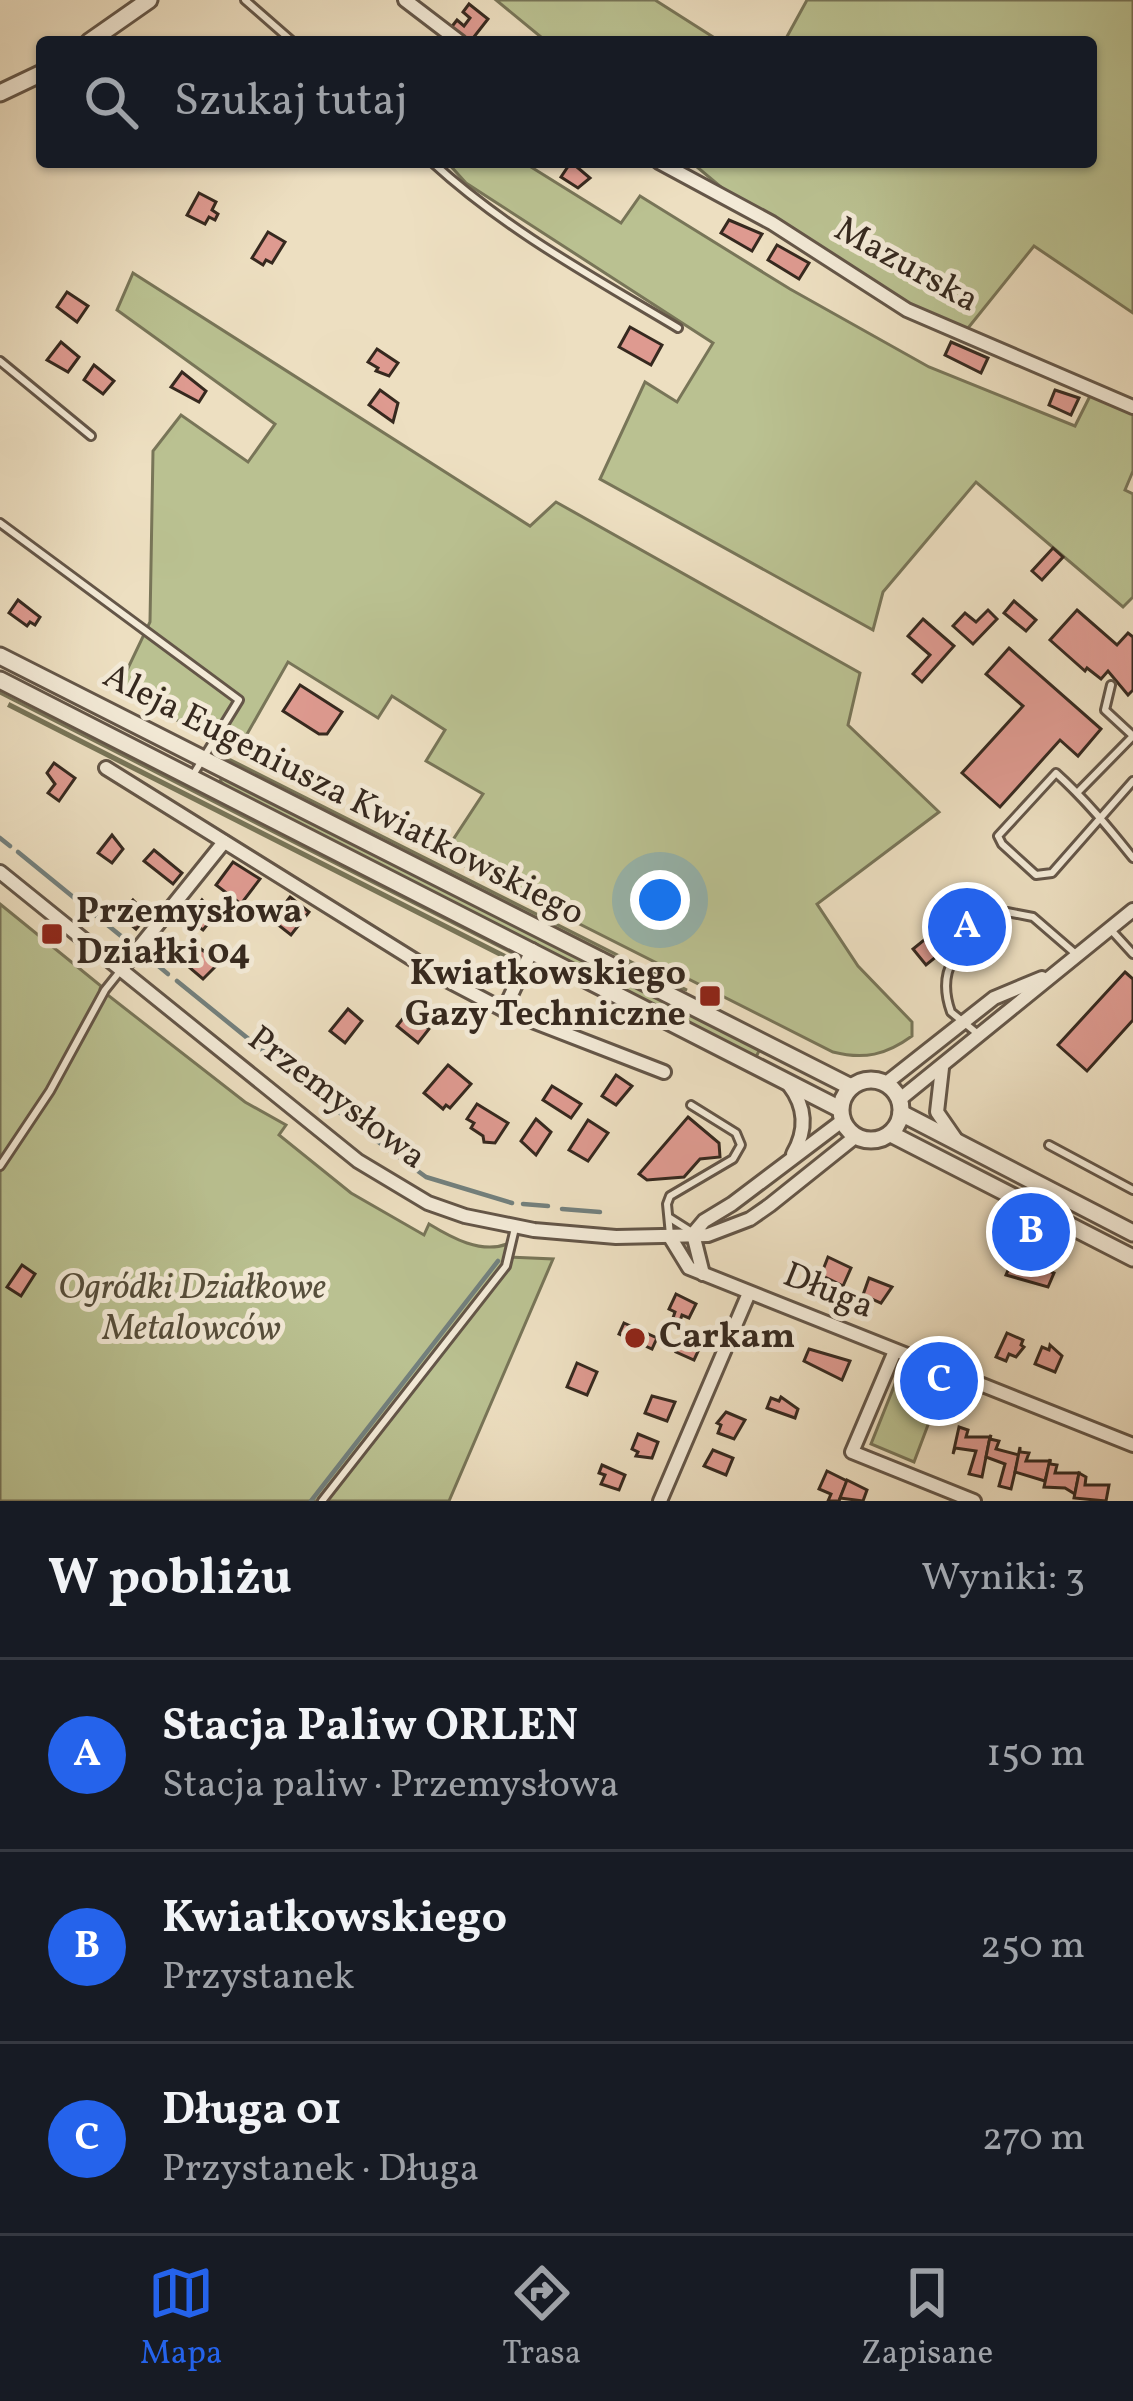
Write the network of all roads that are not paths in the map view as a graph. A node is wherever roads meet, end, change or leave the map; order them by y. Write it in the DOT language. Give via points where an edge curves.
graph roads {
  1 [pos="149,0"];
  2 [pos="245,0"];
  3 [pos="405,0"];
  4 [pos="98,36"];
  5 [pos="286,36"];
  6 [pos="452,36"];
  7 [pos="36,76"];
  8 [pos="0,93"];
  9 [pos="439,168"];
  10 [pos="669,168"];
  11 [pos="679,328"];
  12 [pos="0,361"];
  13 [pos="1133,407"];
  14 [pos="91,436"];
  15 [pos="0,523"];
  16 [pos="0,656"];
  17 [pos="0,680"];
  18 [pos="1111,685"];
  19 [pos="1132,735"];
  20 [pos="202,758"];
  21 [pos="106,768"];
  22 [pos="192,777"];
  23 [pos="1133,781"];
  24 [pos="1078,793"];
  25 [pos="1101,818"];
  26 [pos="224,842"];
  27 [pos="1133,858"];
  28 [pos="0,872"];
  29 [pos="1133,910"];
  30 [pos="1109,928"];
  31 [pos="532,950"];
  32 [pos="1133,954"];
  33 [pos="1077,955"];
  34 [pos="122,970"];
  35 [pos="1048,975"];
  36 [pos="504,1010"];
  37 [pos="961,1022"];
  38 [pos="981,1036"];
  39 [pos="942,1068"];
  40 [pos="664,1072"];
  41 [pos="779,1076"];
  42 [pos="885,1084"];
  43 [pos="851,1087"];
  44 [pos="691,1105"];
  45 [pos="900,1106"];
  46 [pos="841,1115"];
  47 [pos="890,1134"];
  48 [pos="855,1137"];
  49 [pos="1049,1145"];
  50 [pos="965,1146"];
  51 [pos="790,1158"];
  52 [pos="0,1166"];
  53 [pos="1133,1190"];
  54 [pos="670,1218"];
  55 [pos="515,1227"];
  56 [pos="1133,1233"];
  57 [pos="693,1234"];
  58 [pos="670,1238"];
  59 [pos="1133,1258"];
  60 [pos="703,1274"];
  61 [pos="749,1292"];
  62 [pos="896,1351"];
  63 [pos="1133,1445"];
  64 [pos="322,1501"];
  65 [pos="660,1501"];
  66 [pos="974,1501"];
  1 -- 4 [label="street"];
  2 -- 5 [label="lane"];
  3 -- 6 [label="street"];
  7 -- 8 [label="street"];
  9 -- 11 [label="lane" via="540,246"];
  10 -- 13 [label="street, Mazurska" via="907,310"];
  12 -- 14 [label="lane"];
  15 -- 20 [label="lane" via="239,700"];
  16 -- 20 [label="street, Aleja Eugeniusza Kwiatkowskiego"];
  17 -- 22 [label="street, Aleja Eugeniusza Kwiatkowskiego"];
  18 -- 19 [label="lane" via="1106,710"];
  19 -- 24 [label="lane"];
  20 -- 22 [label="lane"];
  20 -- 43 [label="street, Aleja Eugeniusza Kwiatkowskiego"];
  21 -- 26 [label="street"];
  22 -- 31 [label="street, Aleja Eugeniusza Kwiatkowskiego"];
  23 -- 25 [label="lane"];
  24 -- 25 [label="lane"];
  24 -- 25 [label="lane" via="1056,773 998,836 1002,844 1036,875 1052,873"];
  25 -- 27 [label="lane"];
  26 -- 34 [label="street"];
  26 -- 36 [label="street"];
  28 -- 34 [label="street, Przemysłowa"];
  29 -- 30 [label="street"];
  30 -- 32 [label="lane"];
  30 -- 33 [label="street"];
  31 -- 36 [label="street"];
  31 -- 41 [label="street, Aleja Eugeniusza Kwiatkowskiego"];
  33 -- 35 [label="street"];
  33 -- 37 [label="lane" via="1033,917 1007,912 950,963 948,1006"];
  34 -- 52 [label="lane"];
  34 -- 55 [label="street, Przemysłowa" via="390,1183 446,1210"];
  35 -- 37 [label="street"];
  35 -- 38 [label="street"];
  36 -- 40 [label="street"];
  37 -- 38 [label="lane"];
  37 -- 42 [label="street"];
  38 -- 39 [label="street"];
  39 -- 45 [label="street"];
  39 -- 50 [label="street" via="937,1112"];
  41 -- 46 [label="street, Aleja Eugeniusza Kwiatkowskiego"];
  41 -- 51 [label="street" via="803,1114"];
  42 -- 43 [label="street"];
  42 -- 45 [label="street"];
  43 -- 46 [label="street"];
  44 -- 54 [label="lane" via="736,1133 741,1145 733,1159 670,1196"];
  45 -- 47 [label="street"];
  45 -- 50 [label="street"];
  46 -- 48 [label="street"];
  46 -- 51 [label="street, Przemysłowa"];
  47 -- 48 [label="street"];
  47 -- 59 [label="street"];
  48 -- 57 [label="street, Przemysłowa" via="750,1219"];
  49 -- 53 [label="lane"];
  50 -- 56 [label="street"];
  51 -- 57 [label="street, Przemysłowa"];
  54 -- 57 [label="lane"];
  54 -- 58 [label="lane"];
  55 -- 58 [label="street, Przemysłowa"];
  55 -- 64 [label="lane" via="506,1266"];
  57 -- 58 [label="street, Przemysłowa"];
  57 -- 60 [label="street"];
  58 -- 60 [label="street, Długa" via="689,1268"];
  60 -- 61 [label="street, Długa"];
  61 -- 62 [label="street, Długa"];
  61 -- 65 [label="street"];
  62 -- 63 [label="street, Długa"];
  62 -- 66 [label="street" via="852,1452"];
}
